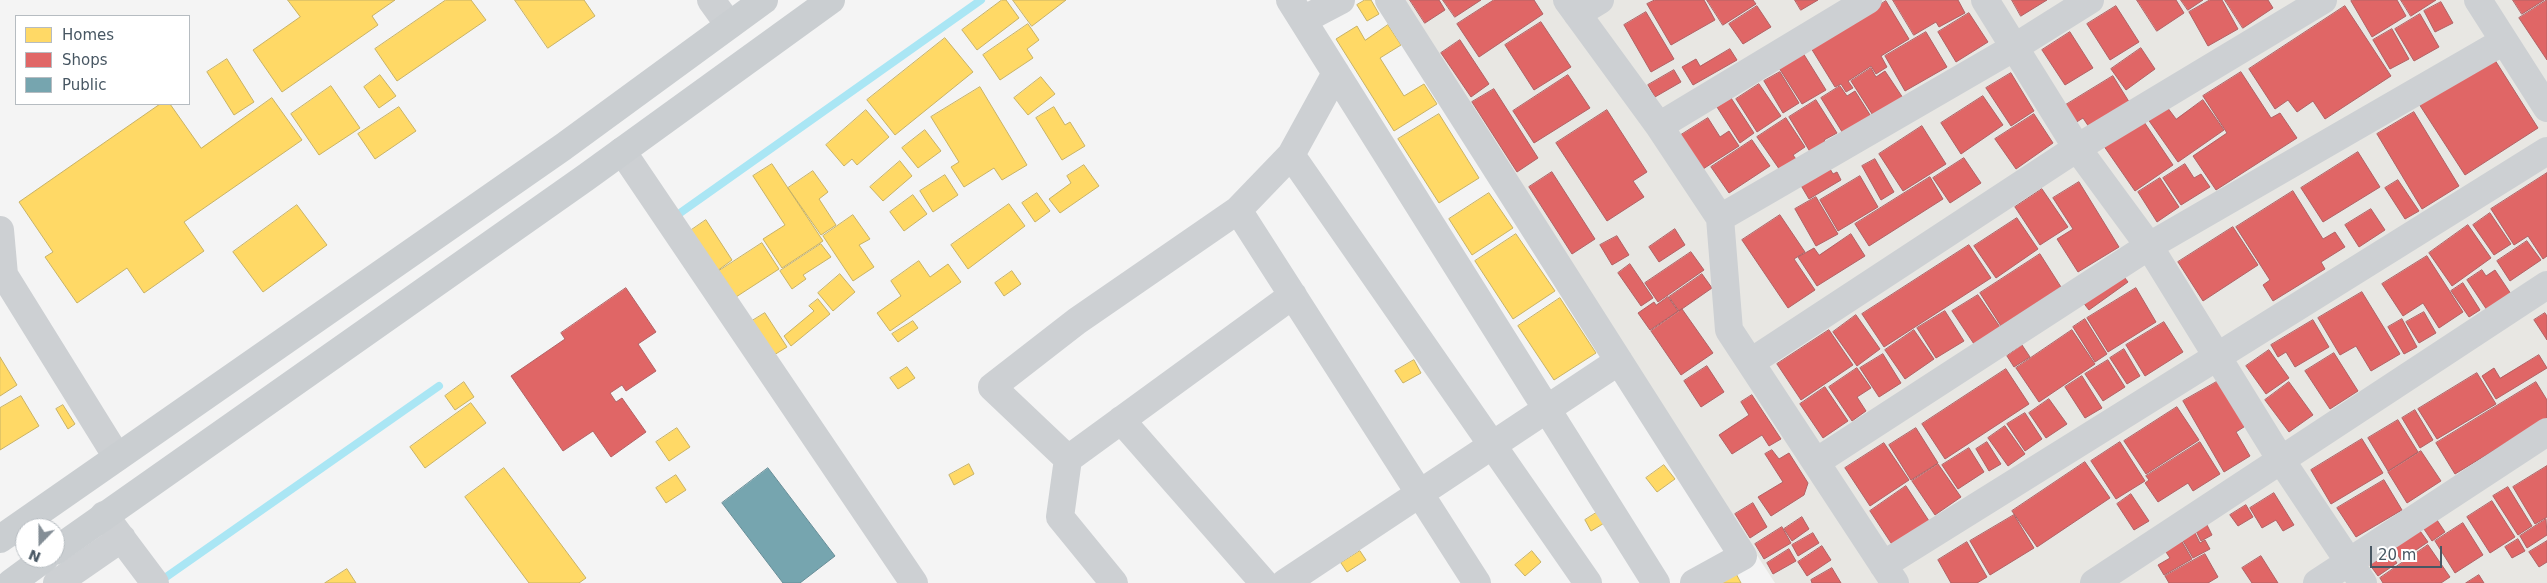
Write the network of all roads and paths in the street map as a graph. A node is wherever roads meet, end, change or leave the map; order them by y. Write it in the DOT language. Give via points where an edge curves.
graph roads {
  1 [pos="711,0"];
  2 [pos="764,0"];
  3 [pos="830,0"];
  4 [pos="1342,0"];
  5 [pos="1389,0"];
  6 [pos="1600,0"];
  7 [pos="1868,0"];
  8 [pos="1985,0"];
  9 [pos="2090,0"];
  10 [pos="2323,0"];
  11 [pos="2478,0"];
  12 [pos="1572,7"];
  13 [pos="1296,10"];
  14 [pos="729,25"];
  15 [pos="2504,41"];
  16 [pos="2014,47"];
  17 [pos="1336,73"];
  18 [pos="2547,108"];
  19 [pos="1659,126"];
  20 [pos="2077,148"];
  21 [pos="622,151"];
  22 [pos="2547,152"];
  23 [pos="1291,155"];
  24 [pos="1238,210"];
  25 [pos="1720,218"];
  26 [pos="0,230"];
  27 [pos="2149,246"];
  28 [pos="2547,285"];
  29 [pos="1292,295"];
  30 [pos="2217,357"];
  31 [pos="1619,361"];
  32 [pos="1751,362"];
  33 [pos="1547,408"];
  34 [pos="1121,420"];
  35 [pos="2547,432"];
  36 [pos="1492,445"];
  37 [pos="117,457"];
  38 [pos="1068,458"];
  39 [pos="2281,460"];
  40 [pos="1816,462"];
  41 [pos="1419,494"];
  42 [pos="104,515"];
  43 [pos="4,535"];
  44 [pos="122,538"];
  45 [pos="65,545"];
  46 [pos="34,568"];
  47 [pos="2356,573"];
  48 [pos="1890,574"];
  49 [pos="152,578"];
  50 [pos="11,583"];
  51 [pos="57,583"];
  52 [pos="914,583"];
  53 [pos="1114,583"];
  54 [pos="1264,583"];
  55 [pos="1285,583"];
  56 [pos="1477,583"];
  57 [pos="1588,583"];
  58 [pos="1656,583"];
  59 [pos="1694,583"];
  60 [pos="2094,583"];
  61 [pos="2317,583"];
  1 -- 14 [label="street"];
  2 -- 14 [label="main road"];
  3 -- 21 [label="main road"];
  4 -- 13 [label="street"];
  5 -- 31 [label="street"];
  6 -- 12 [label="street"];
  7 -- 19 [label="street"];
  8 -- 16 [label="street"];
  9 -- 16 [label="street"];
  10 -- 20 [label="street"];
  11 -- 15 [label="street"];
  12 -- 19 [label="street"];
  13 -- 17 [label="street"];
  14 -- 37 [label="main road" via="563,147"];
  15 -- 18 [label="street"];
  15 -- 27 [label="street"];
  16 -- 20 [label="street"];
  16 -- 25 [label="street"];
  17 -- 23 [label="street"];
  17 -- 33 [label="street"];
  19 -- 25 [label="street"];
  20 -- 27 [label="street"];
  20 -- 32 [label="street"];
  21 -- 42 [label="main road"];
  21 -- 52 [label="street"];
  22 -- 30 [label="street"];
  23 -- 24 [label="street"];
  23 -- 36 [label="street"];
  24 -- 29 [label="street"];
  24 -- 38 [label="street" via="1077,321 992,387"];
  25 -- 32 [label="street" via="1730,330"];
  26 -- 37 [label="street" via="4,275"];
  27 -- 30 [label="street"];
  27 -- 40 [label="street"];
  28 -- 39 [label="street"];
  29 -- 34 [label="street"];
  29 -- 41 [label="street"];
  30 -- 39 [label="street"];
  30 -- 48 [label="street"];
  31 -- 33 [label="street"];
  31 -- 59 [label="street" via="1743,556"];
  32 -- 40 [label="street"];
  33 -- 36 [label="street"];
  33 -- 58 [label="street"];
  34 -- 38 [label="street"];
  34 -- 54 [label="street"];
  35 -- 47 [label="street"];
  36 -- 41 [label="street"];
  36 -- 57 [label="street"];
  37 -- 43 [label="main road"];
  38 -- 53 [label="street" via="1060,517"];
  39 -- 47 [label="street"];
  39 -- 60 [label="street"];
  40 -- 48 [label="street"];
  41 -- 55 [label="street"];
  41 -- 56 [label="street"];
  42 -- 44 [label="street"];
  42 -- 45 [label="main road"];
  44 -- 49 [label="street"];
  44 -- 51 [label="street"];
  46 -- 50 [label="main road"];
  47 -- 61 [label="street"];
}
